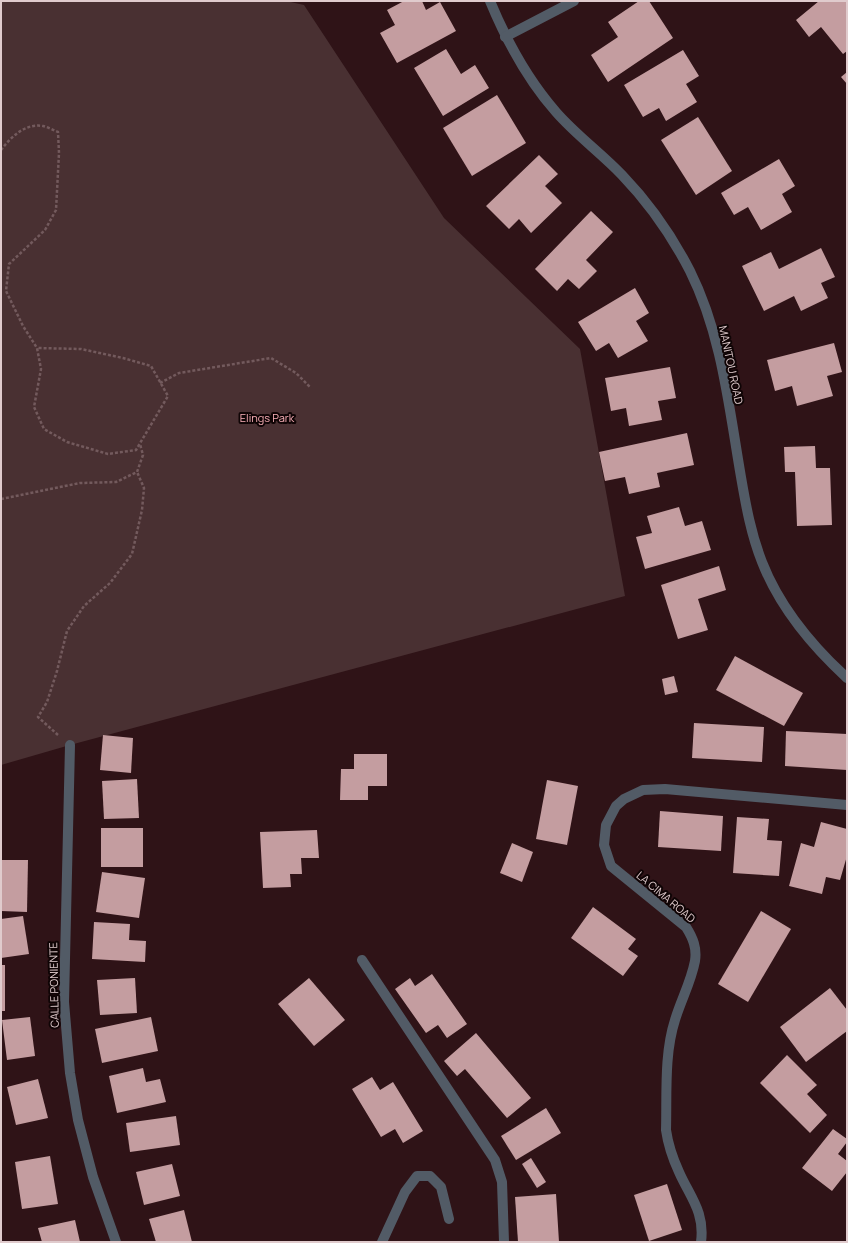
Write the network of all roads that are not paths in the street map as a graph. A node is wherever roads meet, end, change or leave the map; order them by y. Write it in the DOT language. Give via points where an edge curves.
graph roads {
  1 [pos="490,1"];
  2 [pos="574,1"];
  3 [pos="505,37"];
  4 [pos="847,678"];
  5 [pos="70,745"];
  6 [pos="847,805"];
  7 [pos="362,960"];
  8 [pos="449,1219"];
  9 [pos="116,1242"];
  10 [pos="382,1242"];
  11 [pos="504,1242"];
  12 [pos="701,1242"];
  1 -- 3 [label="street, MANITOU ROAD"];
  2 -- 3 [label="street"];
  3 -- 4 [label="street, MANITOU ROAD" via="535,86 558,114 622,175 648,205 690,272 706,309 717,347 749,523 762,562 779,599 796,624 822,656"];
  5 -- 9 [label="street, CALLE PONIENTE" via="64,1002 70,1073 78,1120 93,1177"];
  6 -- 12 [label="street, LA CIMA ROAD" via="666,789 644,790 624,799 616,806 606,825 604,846 611,866 686,926 696,949 689,983 675,1020 669,1055 666,1130 679,1172 701,1219"];
  7 -- 11 [label="street" via="494,1160 502,1182"];
  8 -- 10 [label="street" via="441,1186 430,1176 417,1176 405,1192"];
}
